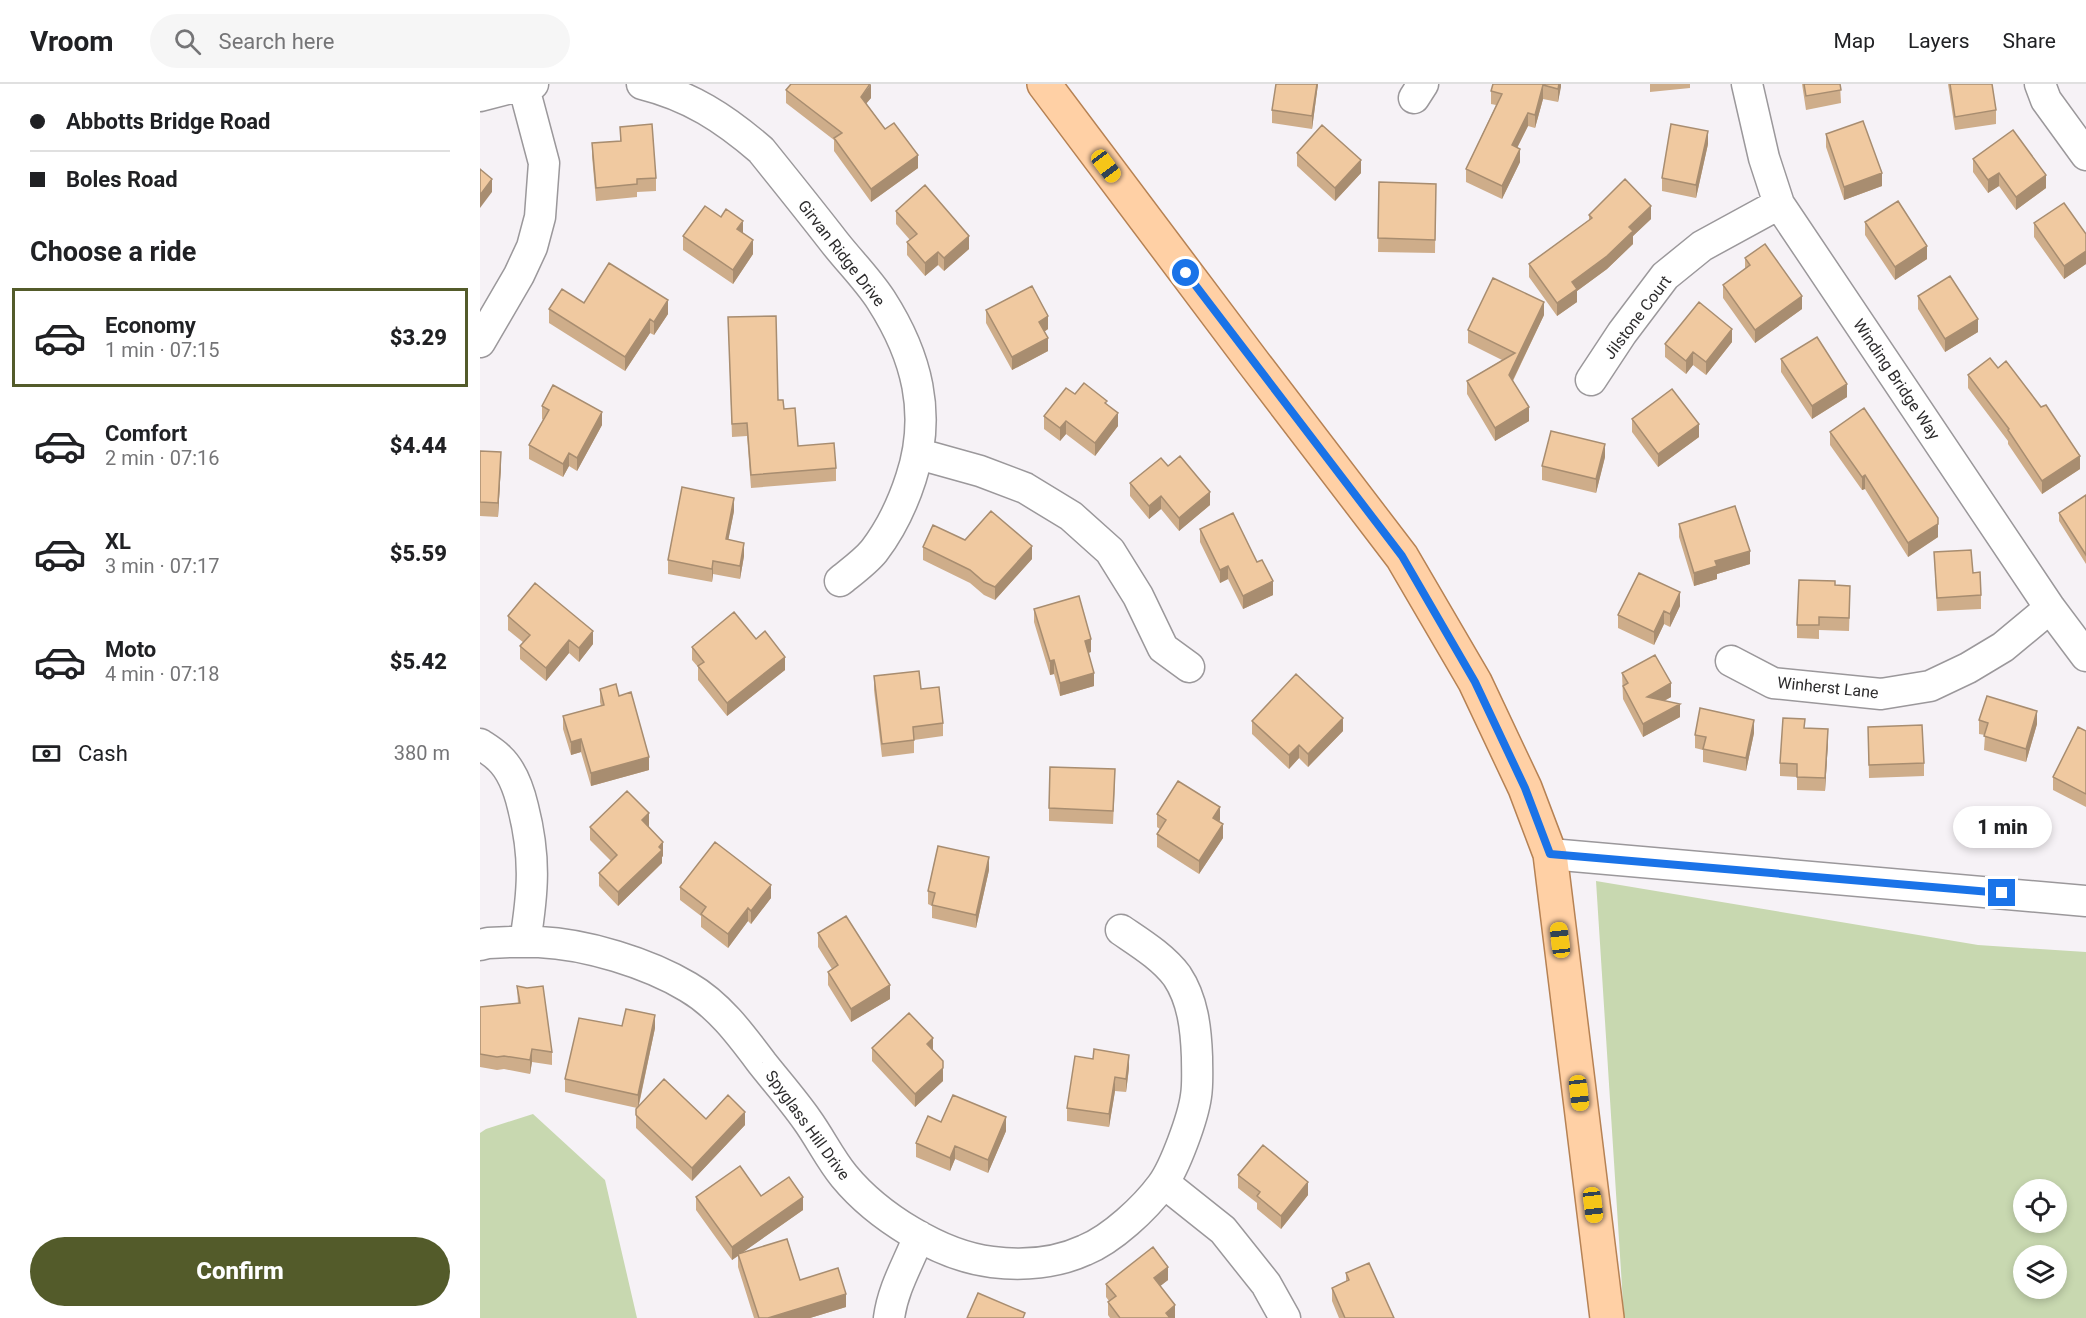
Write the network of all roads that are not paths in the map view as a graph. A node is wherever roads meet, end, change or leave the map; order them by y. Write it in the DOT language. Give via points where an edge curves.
graph roads {
  1 [pos="523,84"];
  2 [pos="533,84"];
  3 [pos="642,84"];
  4 [pos="1044,84"];
  5 [pos="1747,84"];
  6 [pos="2040,84"];
  7 [pos="480,96"];
  8 [pos="2086,154"];
  9 [pos="1779,204"];
  10 [pos="480,342"];
  11 [pos="1591,380"];
  12 [pos="919,454"];
  13 [pos="840,581"];
  14 [pos="2050,608"];
  15 [pos="2086,656"];
  16 [pos="1731,661"];
  17 [pos="1189,667"];
  18 [pos="480,744"];
  19 [pos="1550,854"];
  20 [pos="2086,901"];
  21 [pos="1121,930"];
  22 [pos="525,942"];
  23 [pos="480,945"];
  24 [pos="1164,1183"];
  25 [pos="919,1236"];
  26 [pos="889,1318"];
  27 [pos="1285,1318"];
  28 [pos="1607,1318"];
  1 -- 2 [label="street"];
  1 -- 7 [label="street"];
  1 -- 10 [label="street" via="544,163 540,217 519,275"];
  3 -- 12 [label="street, Girvan Ridge Drive" via="669,90 693,102 761,150 881,300 914,371 922,429"];
  4 -- 19 [label="main road" via="1402,556 1480,693 1525,788"];
  5 -- 9 [label="street, Winding Bridge Way"];
  6 -- 8 [label="street" via="2046,100"];
  9 -- 11 [label="street, Jilstone Court" via="1702,246 1665,276"];
  9 -- 14 [label="street, Winding Bridge Way"];
  12 -- 13 [label="street, Girvan Ridge Drive" via="892,523 873,552"];
  12 -- 17 [label="street" via="1025,488 1071,516 1110,551 1163,648"];
  14 -- 15 [label="street, Winding Bridge Way"];
  14 -- 16 [label="street, Winherst Lane" via="2003,647 1930,686 1881,694 1773,683"];
  18 -- 22 [label="street" via="500,758 512,774 530,835 533,868"];
  19 -- 20 [label="street"];
  19 -- 28 [label="main road"];
  21 -- 24 [label="street, Spyglass Hill Drive" via="1152,951 1177,977 1191,1008 1196,1034 1196,1096 1186,1133"];
  22 -- 23 [label="street, Spyglass Hill Drive"];
  22 -- 25 [label="street, Spyglass Hill Drive" via="597,951 646,966 690,987 722,1013 749,1045 807,1120 844,1177 884,1215"];
  24 -- 25 [label="street, Spyglass Hill Drive" via="1116,1231 1087,1250 1056,1260 1025,1264 990,1262 956,1254"];
  24 -- 27 [label="street" via="1223,1230 1266,1284"];
  25 -- 26 [label="street" via="891,1300"];
}
